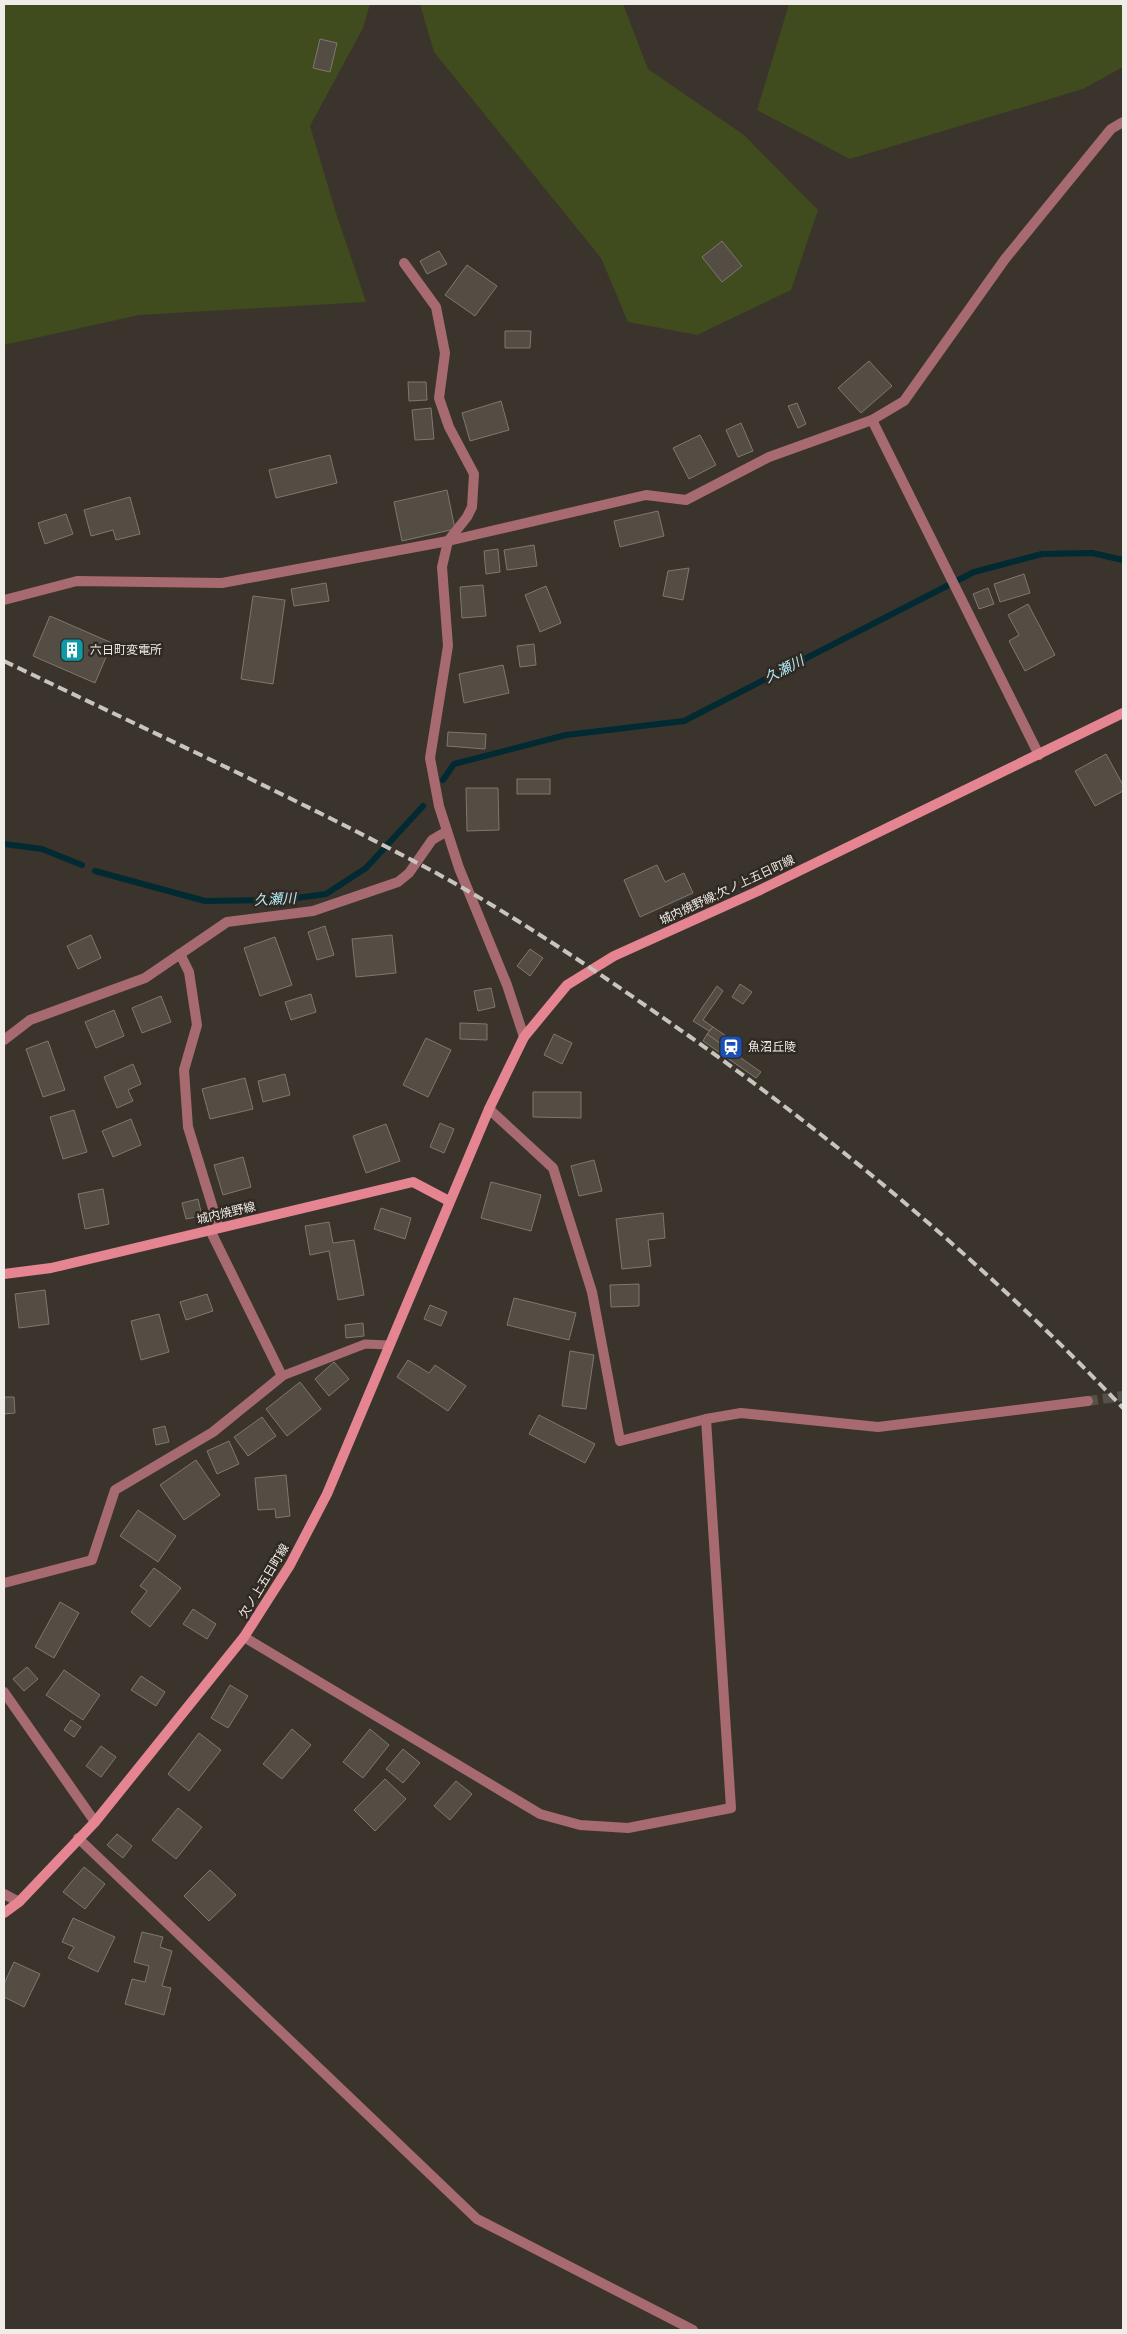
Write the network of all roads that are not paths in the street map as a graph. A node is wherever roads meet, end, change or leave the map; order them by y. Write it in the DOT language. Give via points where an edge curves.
graph roads {
  1 [pos="1123,122"];
  2 [pos="404,263"];
  3 [pos="872,420"];
  4 [pos="448,541"];
  5 [pos="4,600"];
  6 [pos="1123,713"];
  7 [pos="1039,755"];
  8 [pos="447,831"];
  9 [pos="180,954"];
  10 [pos="524,1037"];
  11 [pos="4,1040"];
  12 [pos="490,1109"];
  13 [pos="449,1201"];
  14 [pos="215,1229"];
  15 [pos="4,1274"];
  16 [pos="388,1345"];
  17 [pos="282,1376"];
  18 [pos="1088,1401"];
  19 [pos="706,1419"];
  20 [pos="4,1583"];
  21 [pos="244,1637"];
  22 [pos="4,1692"];
  23 [pos="94,1822"];
  24 [pos="78,1838"];
  25 [pos="4,1894"];
  26 [pos="19,1902"];
  27 [pos="4,1913"];
  28 [pos="693,2330"];
  1 -- 3 [label="street" via="1111,129 1005,259 904,401"];
  2 -- 4 [label="street" via="436,307 445,353 439,398 449,427 474,474 472,507"];
  3 -- 4 [label="street" via="768,457 686,500 646,495"];
  3 -- 7 [label="street"];
  4 -- 5 [label="street" via="222,583 77,581"];
  4 -- 8 [label="street" via="442,567 448,646 430,758"];
  6 -- 7 [label="main road, 城内焼野線;欠ノ上五日町線"];
  7 -- 10 [label="main road, 城内焼野線;欠ノ上五日町線" via="758,891 614,956 568,985"];
  8 -- 9 [label="street" via="432,840 409,873 398,882 313,911 228,922"];
  8 -- 10 [label="street"];
  9 -- 11 [label="street" via="145,978 30,1020"];
  9 -- 14 [label="street" via="189,972 196,1025 184,1070 188,1127"];
  10 -- 12 [label="main road, 城内焼野線;欠ノ上五日町線"];
  12 -- 13 [label="main road, 城内焼野線;欠ノ上五日町線"];
  12 -- 19 [label="street" via="553,1168 592,1292 620,1441"];
  13 -- 14 [label="main road, 城内焼野線" via="413,1182"];
  13 -- 16 [label="main road, 欠ノ上五日町線"];
  14 -- 15 [label="main road, 城内焼野線" via="51,1268"];
  14 -- 17 [label="street"];
  16 -- 17 [label="lane" via="365,1344"];
  16 -- 21 [label="main road, 欠ノ上五日町線" via="327,1494 290,1565"];
  17 -- 20 [label="street" via="213,1432 115,1490 92,1560"];
  18 -- 19 [label="street" via="878,1427 741,1413"];
  19 -- 21 [label="street" via="731,1808 628,1828 580,1825 540,1814"];
  21 -- 23 [label="main road, 欠ノ上五日町線"];
  22 -- 23 [label="street"];
  23 -- 24 [label="main road, 欠ノ上五日町線"];
  24 -- 26 [label="main road, 欠ノ上五日町線"];
  24 -- 28 [label="street" via="477,2219"];
  25 -- 26 [label="street"];
  26 -- 27 [label="main road, 欠ノ上五日町線"];
}
